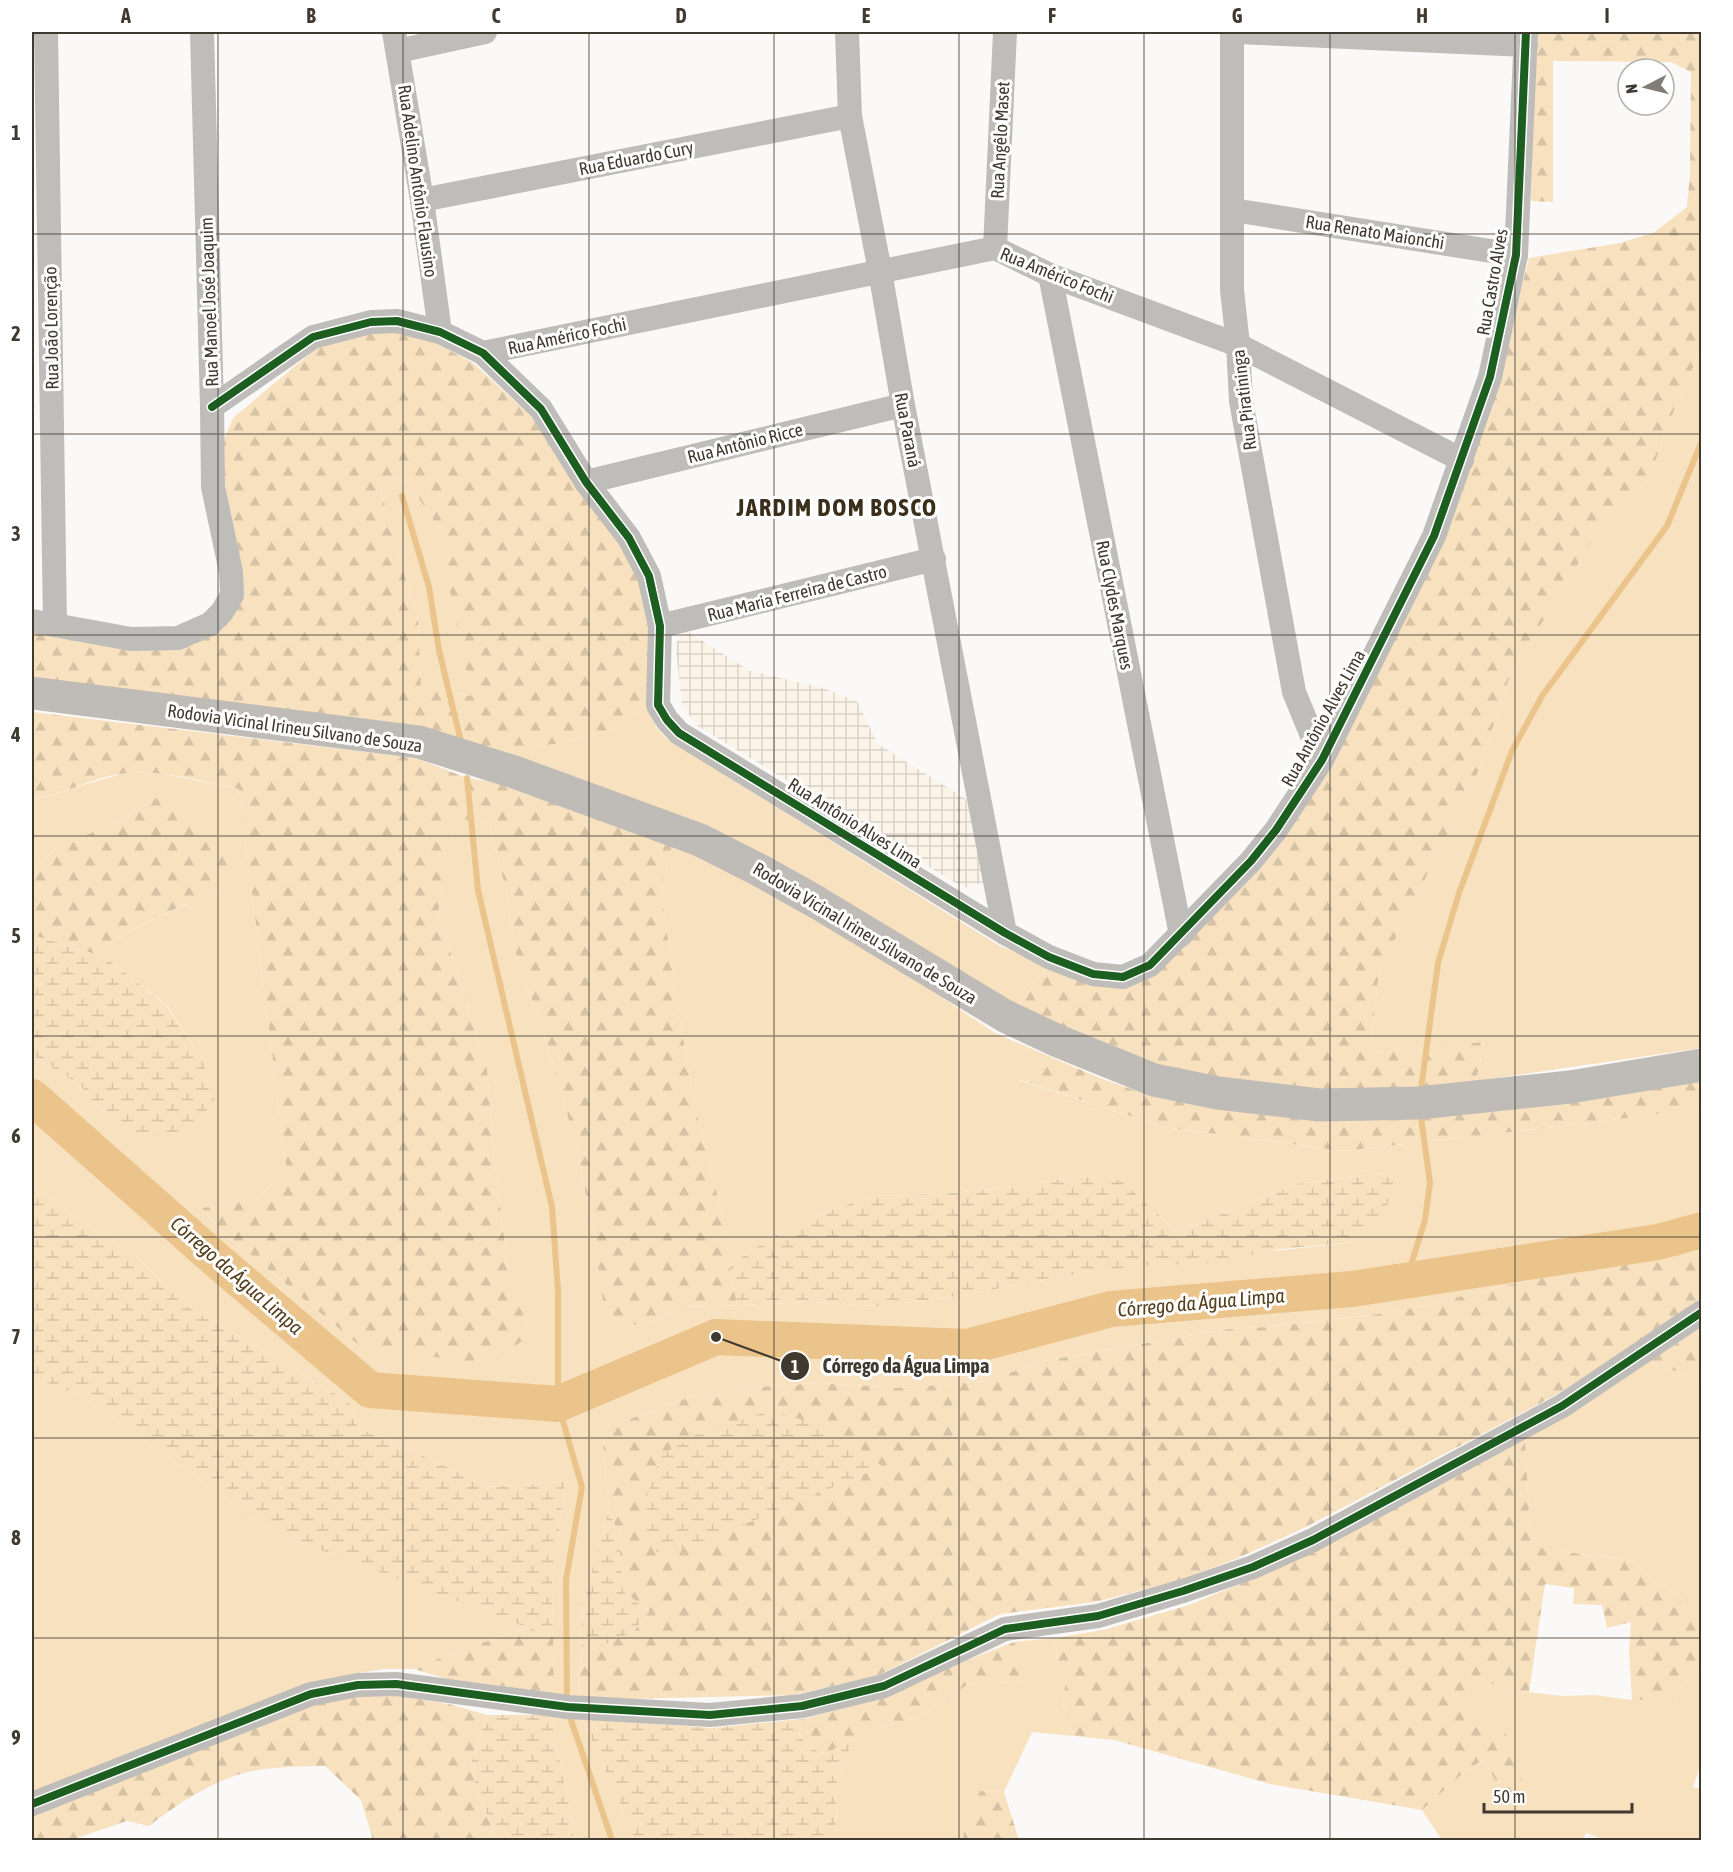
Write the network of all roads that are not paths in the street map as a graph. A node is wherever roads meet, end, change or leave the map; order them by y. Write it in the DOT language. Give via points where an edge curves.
graph roads {
  1 [pos="46,32"];
  2 [pos="202,32"];
  3 [pos="485,32"];
  4 [pos="847,32"];
  5 [pos="1005,32"];
  6 [pos="1232,32"];
  7 [pos="1237,32"];
  8 [pos="1526,38"];
  9 [pos="396,41"];
  10 [pos="850,116"];
  11 [pos="422,200"];
  12 [pos="1233,210"];
  13 [pos="996,248"];
  14 [pos="1516,255"];
  15 [pos="880,271"];
  16 [pos="1050,275"];
  17 [pos="440,332"];
  18 [pos="1238,345"];
  19 [pos="483,353"];
  20 [pos="903,405"];
  21 [pos="212,407"];
  22 [pos="1462,460"];
  23 [pos="586,482"];
  24 [pos="934,560"];
  25 [pos="32,621"];
  26 [pos="55,625"];
  27 [pos="660,626"];
  28 [pos="32,693"];
  29 [pos="1322,760"];
  30 [pos="1005,933"];
  31 [pos="1180,935"];
  32 [pos="1701,1065"];
  33 [pos="1701,1312"];
  34 [pos="32,1804"];
  1 -- 26 [label="street, Rua João Lorenção"];
  2 -- 21 [label="street, Rua Manoel José Joaquim"];
  3 -- 9 [label="street"];
  4 -- 10 [label="street, Rua Paraná"];
  5 -- 13 [label="street, Rua Angêlo Maset"];
  6 -- 12 [label="street, Rua Piratininga"];
  7 -- 8 [label="street"];
  8 -- 14 [label="street, Rua Castro Alves"];
  9 -- 11 [label="street, Rua Adelino Antônio Flausino"];
  10 -- 11 [label="street, Rua Eduardo Cury"];
  10 -- 15 [label="street, Rua Paraná"];
  11 -- 17 [label="street, Rua Adelino Antônio Flausino"];
  12 -- 14 [label="street, Rua Renato Maionchi"];
  12 -- 18 [label="street, Rua Piratininga" via="1232,290"];
  13 -- 15 [label="street, Rua Américo Fochi"];
  13 -- 16 [label="street, Rua Américo Fochi"];
  14 -- 22 [label="street, Rua Castro Alves" via="1490,377"];
  15 -- 19 [label="street, Rua Américo Fochi"];
  15 -- 20 [label="street, Rua Paraná"];
  16 -- 18 [label="street, Rua Américo Fochi"];
  16 -- 31 [label="street, Rua Clydes Marques"];
  17 -- 19 [label="street, Rua Antônio Alves Lima"];
  17 -- 21 [label="street, Rua Antônio Alves Lima" via="397,321 371,322 314,337"];
  18 -- 22 [label="street, Rua Américo Fochi"];
  18 -- 29 [label="street, Rua Piratininga" via="1240,401 1294,692"];
  19 -- 23 [label="street, Rua Antônio Alves Lima" via="541,409"];
  20 -- 23 [label="street, Rua Antônio Ricce"];
  20 -- 24 [label="street, Rua Paraná"];
  21 -- 26 [label="street, Rua Manoel José Joaquim" via="213,487 231,572 232,595 222,612 210,624 178,638 131,639"];
  22 -- 29 [label="street, Rua Antônio Alves Lima" via="1434,536"];
  23 -- 27 [label="street, Rua Antônio Alves Lima" via="629,538 649,576"];
  24 -- 27 [label="street, Rua Maria Ferreira de Castro"];
  24 -- 30 [label="street, Rua Paraná"];
  25 -- 26 [label="street"];
  27 -- 30 [label="street, Rua Antônio Alves Lima" via="658,705 679,733"];
  28 -- 32 [label="main road, Rodovia Vicinal Irineu Silvano de Souza" via="419,742 517,773 700,840 818,903 1005,1016 1154,1080 1218,1093 1319,1105 1419,1103 1570,1087"];
  29 -- 31 [label="street, Rua Antônio Alves Lima" via="1251,861"];
  30 -- 31 [label="street, Rua Antônio Alves Lima" via="1049,957 1093,974 1123,977 1150,965"];
  33 -- 34 [label="street" via="1562,1406 1312,1540 1252,1567 1109,1613 1005,1629 884,1686 802,1706 710,1715 568,1707 396,1684 358,1685 311,1695"];
}
